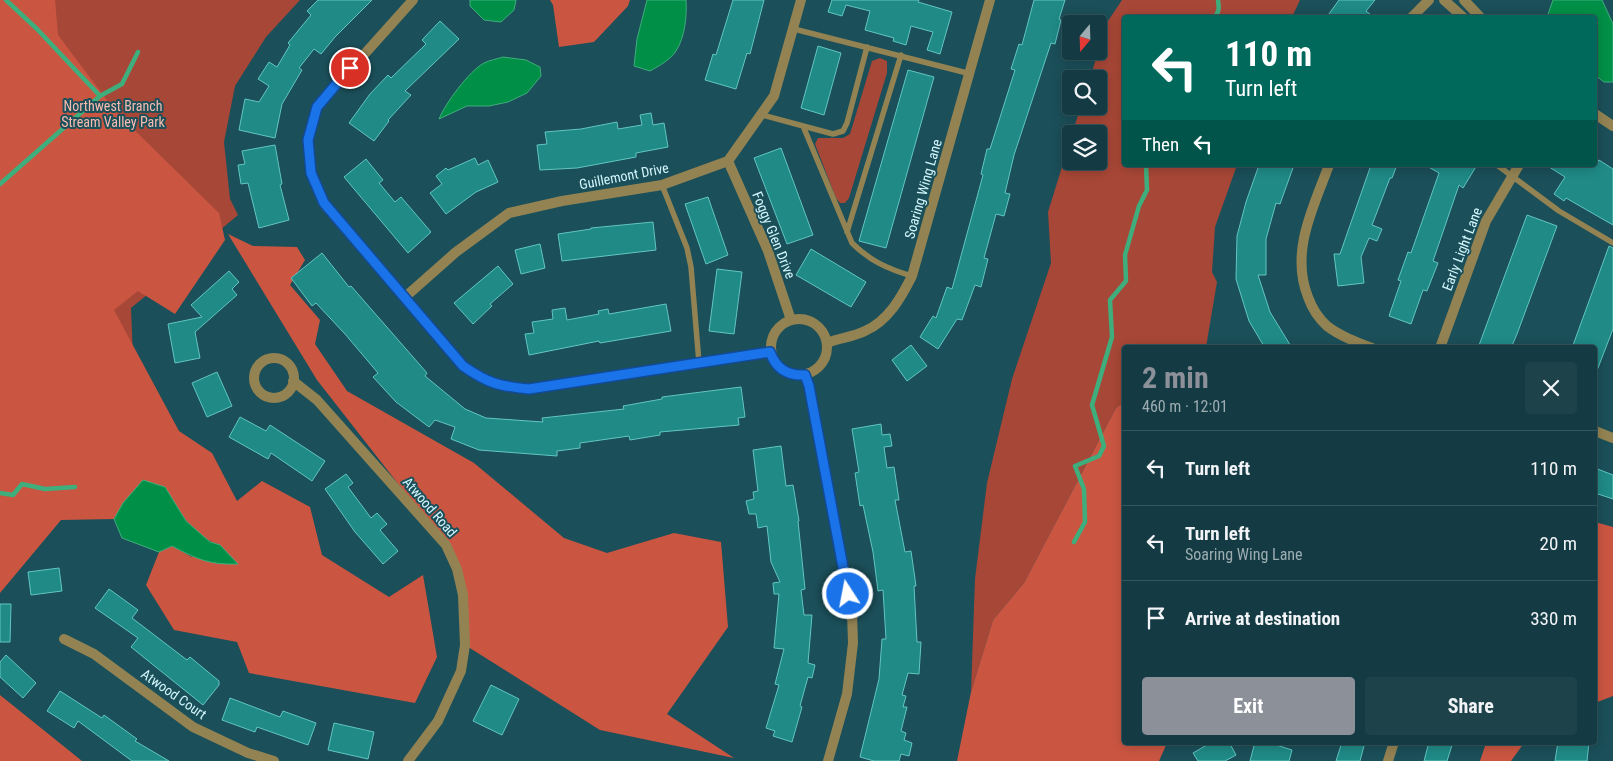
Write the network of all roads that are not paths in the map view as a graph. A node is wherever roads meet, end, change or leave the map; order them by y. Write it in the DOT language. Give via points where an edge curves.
graph roads {
  1 [pos="413,0"];
  2 [pos="801,0"];
  3 [pos="990,0"];
  4 [pos="1429,0"];
  5 [pos="1444,0"];
  6 [pos="1464,0"];
  7 [pos="1414,15"];
  8 [pos="1461,15"];
  9 [pos="1478,15"];
  10 [pos="794,28"];
  11 [pos="866,47"];
  12 [pos="901,55"];
  13 [pos="971,74"];
  14 [pos="762,115"];
  15 [pos="1597,115"];
  16 [pos="803,126"];
  17 [pos="1613,126"];
  18 [pos="728,161"];
  19 [pos="1328,167"];
  20 [pos="1500,167"];
  21 [pos="1518,167"];
  22 [pos="1511,176"];
  23 [pos="662,185"];
  24 [pos="847,232"];
  25 [pos="1613,243"];
  26 [pos="912,276"];
  27 [pos="404,298"];
  28 [pos="791,320"];
  29 [pos="827,343"];
  30 [pos="1364,345"];
  31 [pos="1441,345"];
  32 [pos="770,352"];
  33 [pos="699,364"];
  34 [pos="805,375"];
  35 [pos="294,382"];
  36 [pos="1597,432"];
  37 [pos="1613,436"];
  38 [pos="64,639"];
  39 [pos="1393,745"];
  40 [pos="274,761"];
  41 [pos="408,761"];
  42 [pos="828,761"];
  43 [pos="1388,761"];
  1 -- 27 [label="street" via="317,107 308,140 311,173 324,203"];
  2 -- 10 [label="street"];
  3 -- 13 [label="street, Soaring Wing Lane"];
  4 -- 7 [label="street"];
  5 -- 8 [label="street"];
  6 -- 9 [label="street"];
  10 -- 11 [label="lane"];
  10 -- 14 [label="street" via="774,96"];
  11 -- 12 [label="lane"];
  11 -- 16 [label="lane" via="848,124 843,131 834,134"];
  12 -- 13 [label="lane"];
  12 -- 24 [label="lane"];
  13 -- 26 [label="street, Soaring Wing Lane"];
  14 -- 16 [label="lane"];
  14 -- 18 [label="street"];
  15 -- 17 [label="street"];
  16 -- 24 [label="lane"];
  18 -- 23 [label="street, Guillemont Drive"];
  18 -- 28 [label="street, Foggy Glen Drive" via="768,251"];
  19 -- 30 [label="street" via="1302,241 1301,275 1313,308 1327,325"];
  20 -- 22 [label="lane"];
  21 -- 22 [label="street, Early Light Lane"];
  22 -- 25 [label="lane"];
  22 -- 31 [label="street, Early Light Lane" via="1486,221"];
  23 -- 27 [label="street, Guillemont Drive" via="509,213 456,252"];
  23 -- 33 [label="lane" via="687,248 691,267"];
  24 -- 26 [label="lane" via="852,243 865,256 890,270"];
  26 -- 29 [label="street, Soaring Wing Lane" via="886,317 865,331"];
  27 -- 33 [label="street" via="463,366 502,386 529,389"];
  28 -- 29 [label="street" via="801,318 818,326"];
  28 -- 32 [label="street" via="783,323 772,336"];
  29 -- 34 [label="street" via="827,352 820,367"];
  32 -- 33 [label="street"];
  32 -- 34 [label="street" via="773,361 787,373"];
  34 -- 42 [label="street" via="852,613 853,643 847,694"];
  35 -- 41 [label="street, Atwood Road" via="317,400 446,545 458,569 466,645 461,670 438,721"];
  36 -- 37 [label="street"];
  38 -- 40 [label="street, Atwood Court" via="94,654 193,727 248,753"];
  39 -- 43 [label="street"];
}
